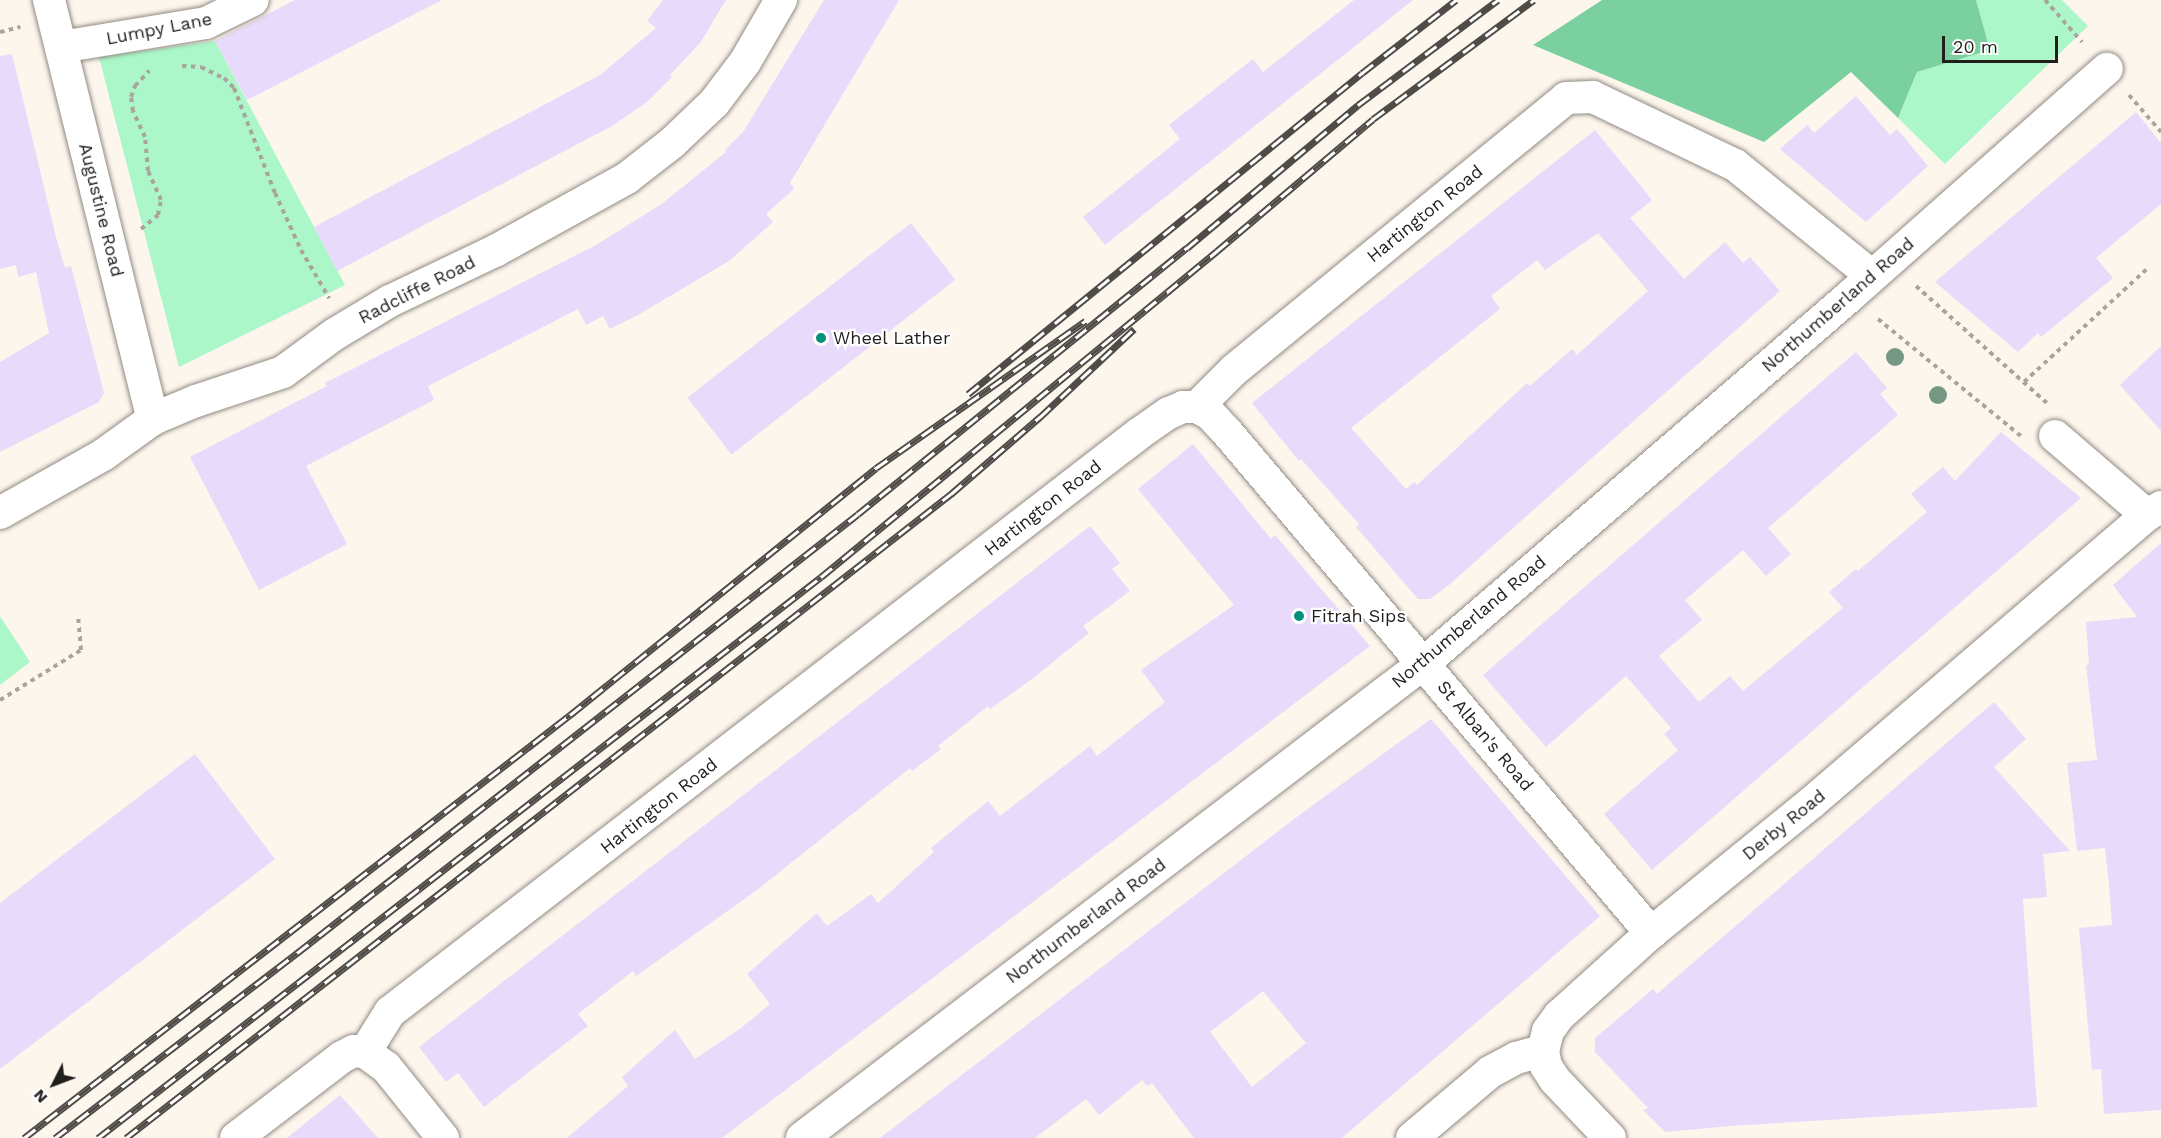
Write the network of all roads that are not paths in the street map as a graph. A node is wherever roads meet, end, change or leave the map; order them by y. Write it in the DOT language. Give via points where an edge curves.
graph roads {
  1 [pos="49,0"];
  2 [pos="253,0"];
  3 [pos="781,0"];
  4 [pos="61,47"];
  5 [pos="2106,69"];
  6 [pos="1870,278"];
  7 [pos="1197,407"];
  8 [pos="153,419"];
  9 [pos="2055,436"];
  10 [pos="2154,511"];
  11 [pos="0,513"];
  12 [pos="1424,663"];
  13 [pos="1651,933"];
  14 [pos="1543,1051"];
  15 [pos="365,1052"];
  16 [pos="236,1138"];
  17 [pos="443,1138"];
  18 [pos="801,1138"];
  19 [pos="1412,1138"];
  20 [pos="1610,1138"];
  1 -- 4 [label="street, Augustine Road"];
  2 -- 4 [label="street, Lumpy Lane" via="206,23"];
  3 -- 8 [label="street, Radcliffe Road" via="745,62 714,103 627,178 555,219 390,301 283,372"];
  4 -- 8 [label="street, Augustine Road"];
  5 -- 6 [label="street, Northumberland Road"];
  6 -- 7 [label="street, Hartington Road" via="1735,165 1593,97 1566,98 1234,370"];
  6 -- 12 [label="street, Northumberland Road"];
  7 -- 12 [label="street, St Alban's Road" via="1226,430"];
  7 -- 15 [label="street, Hartington Road" via="1169,413 1140,433 390,1012"];
  8 -- 11 [label="street, Radcliffe Road" via="103,455"];
  9 -- 10 [label="street"];
  10 -- 13 [label="street, Derby Road" via="1811,803"];
  12 -- 13 [label="street, St Alban's Road"];
  12 -- 18 [label="street, Northumberland Road"];
  13 -- 14 [label="street, Derby Road" via="1559,1016 1548,1032"];
  14 -- 19 [label="street" via="1516,1058 1490,1072"];
  14 -- 20 [label="street" via="1555,1080"];
  15 -- 16 [label="street" via="342,1056"];
  15 -- 17 [label="street" via="386,1067"];
}
